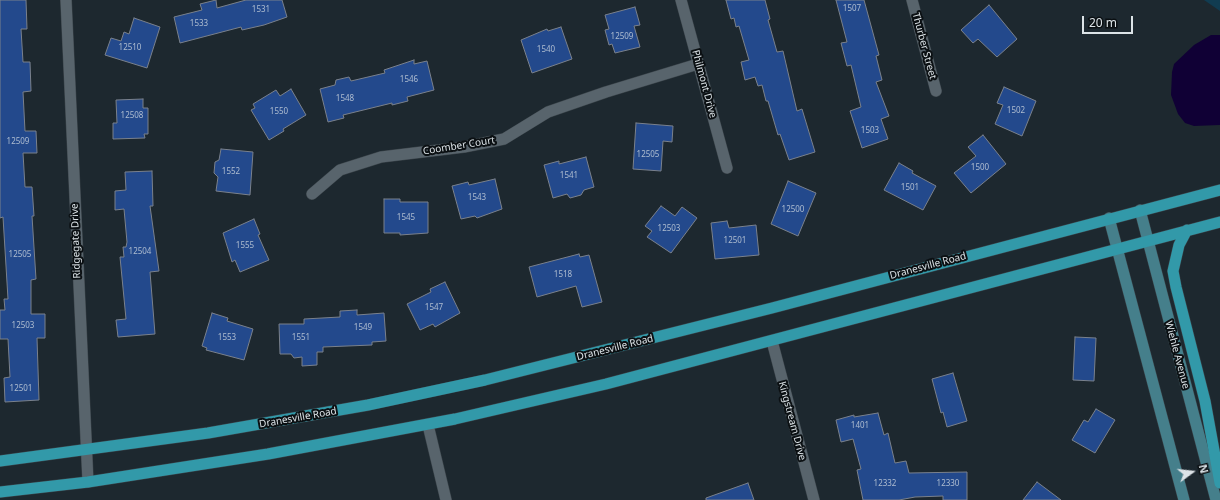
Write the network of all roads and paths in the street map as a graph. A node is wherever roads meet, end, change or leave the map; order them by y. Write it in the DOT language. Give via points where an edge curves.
graph roads {
  1 [pos="66,0"];
  2 [pos="681,0"];
  3 [pos="912,0"];
  4 [pos="698,64"];
  5 [pos="936,91"];
  6 [pos="727,168"];
  7 [pos="1220,190"];
  8 [pos="312,194"];
  9 [pos="1140,210"];
  10 [pos="1109,218"];
  11 [pos="1220,222"];
  12 [pos="1187,230"];
  13 [pos="1148,240"];
  14 [pos="1117,249"];
  15 [pos="772,341"];
  16 [pos="428,424"];
  17 [pos="86,451"];
  18 [pos="0,461"];
  19 [pos="88,482"];
  20 [pos="1220,483"];
  21 [pos="0,492"];
  22 [pos="446,500"];
  23 [pos="814,500"];
  24 [pos="1184,500"];
  25 [pos="1216,500"];
  1 -- 17 [label="street, Ridgegate Drive"];
  2 -- 4 [label="street, Philmont Drive"];
  3 -- 5 [label="street, Thurber Street"];
  4 -- 6 [label="street, Philmont Drive"];
  4 -- 8 [label="street, Coomber Court" via="548,112 504,139 464,147 381,157 340,170"];
  7 -- 9 [label="main road, Dranesville Road"];
  9 -- 10 [label="main road, Dranesville Road"];
  9 -- 13 [label="main road, Wiehle Avenue"];
  10 -- 14 [label="main road"];
  10 -- 17 [label="main road, Dranesville Road" via="496,378 294,419"];
  11 -- 12 [label="main road"];
  12 -- 13 [label="main road"];
  12 -- 20 [label="main road" via="1179,245 1173,271 1205,401"];
  13 -- 14 [label="main road"];
  13 -- 25 [label="main road, Wiehle Avenue"];
  14 -- 15 [label="main road"];
  14 -- 24 [label="main road"];
  15 -- 16 [label="main road" via="570,393"];
  15 -- 23 [label="street, Kingstream Drive"];
  16 -- 19 [label="main road" via="268,454"];
  16 -- 22 [label="street"];
  17 -- 18 [label="main road, Dranesville Road"];
  17 -- 19 [label="street, Ridgegate Drive"];
  19 -- 21 [label="main road"];
}
